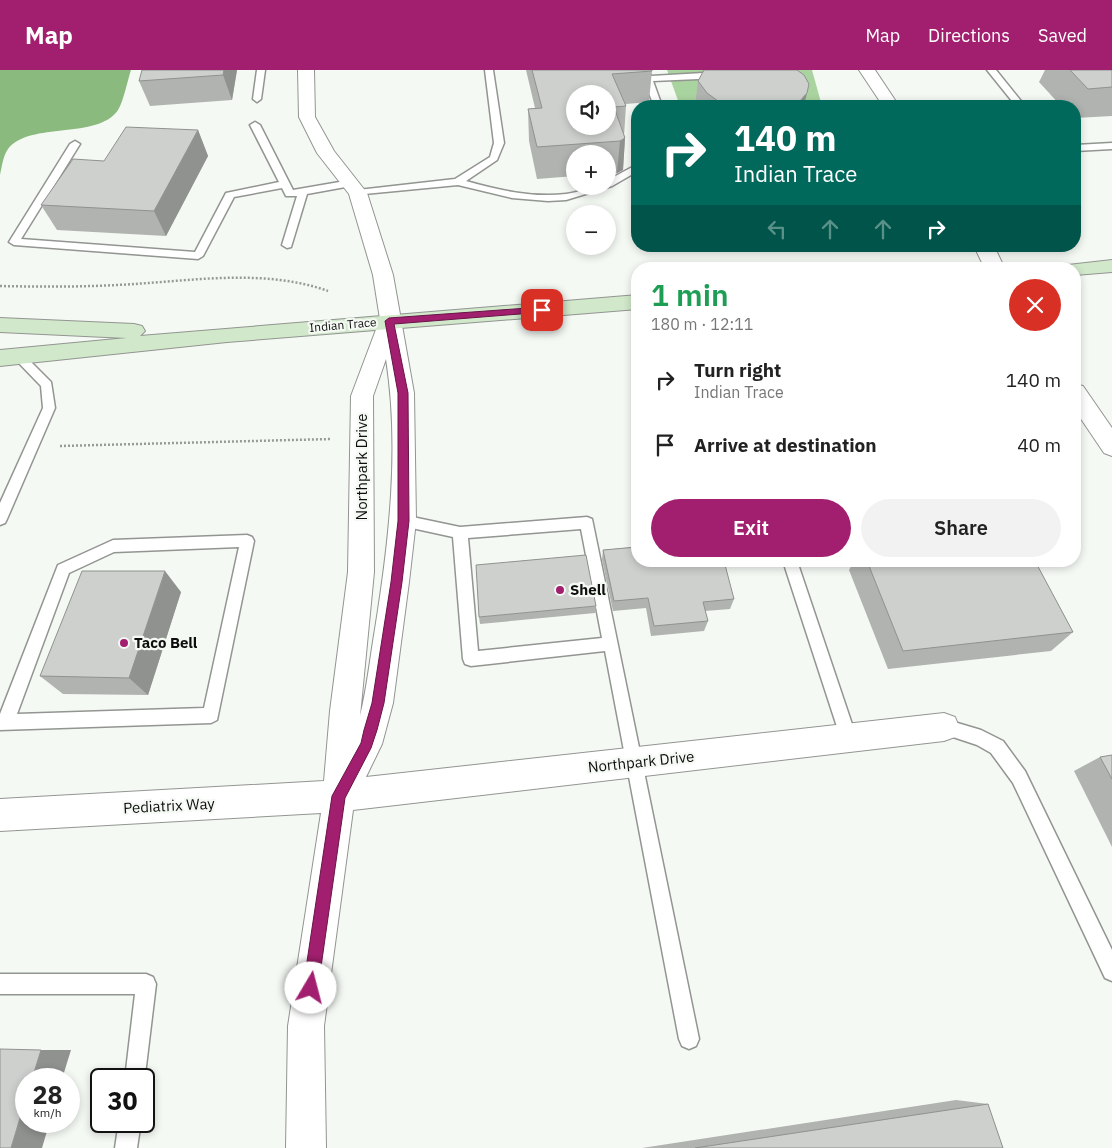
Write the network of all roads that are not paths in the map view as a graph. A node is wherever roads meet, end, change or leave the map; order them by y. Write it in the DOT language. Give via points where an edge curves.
graph roads {
  1 [pos="260,70"];
  2 [pos="306,70"];
  3 [pos="489,70"];
  4 [pos="867,70"];
  5 [pos="991,70"];
  6 [pos="646,74"];
  7 [pos="729,74"];
  8 [pos="258,98"];
  9 [pos="656,100"];
  10 [pos="887,100"];
  11 [pos="1016,100"];
  12 [pos="255,125"];
  13 [pos="75,144"];
  14 [pos="1112,146"];
  15 [pos="1081,148"];
  16 [pos="631,171"];
  17 [pos="616,179"];
  18 [pos="458,182"];
  19 [pos="285,184"];
  20 [pos="354,188"];
  21 [pos="303,191"];
  22 [pos="570,195"];
  23 [pos="287,245"];
  24 [pos="1112,266"];
  25 [pos="1081,269"];
  26 [pos="631,303"];
  27 [pos="389,321"];
  28 [pos="0,325"];
  29 [pos="228,335"];
  30 [pos="10,358"];
  31 [pos="1081,401"];
  32 [pos="1112,447"];
  33 [pos="0,519"];
  34 [pos="403,521"];
  35 [pos="460,533"];
  36 [pos="792,567"];
  37 [pos="610,644"];
  38 [pos="3,722"];
  39 [pos="944,727"];
  40 [pos="849,738"];
  41 [pos="636,762"];
  42 [pos="338,796"];
  43 [pos="0,815"];
  44 [pos="1112,971"];
  45 [pos="0,984"];
  46 [pos="689,1039"];
  47 [pos="136,1068"];
  48 [pos="128,1133"];
  49 [pos="126,1148"];
  50 [pos="306,1148"];
  1 -- 8 [label="lane"];
  2 -- 20 [label="street, Northpark Drive" via="307,117 326,153"];
  3 -- 18 [label="lane" via="499,142 494,158"];
  4 -- 10 [label="street"];
  5 -- 11 [label="lane"];
  6 -- 7 [label="lane"];
  6 -- 9 [label="lane"];
  12 -- 19 [label="lane"];
  13 -- 19 [label="lane" via="14,242 198,256 230,195"];
  14 -- 15 [label="lane"];
  16 -- 17 [label="lane"];
  18 -- 20 [label="lane"];
  18 -- 22 [label="lane" via="512,197 536,199"];
  19 -- 21 [label="lane" via="290,194"];
  20 -- 21 [label="lane"];
  20 -- 27 [label="street, Northpark Drive" via="383,275"];
  21 -- 23 [label="lane"];
  24 -- 25 [label="street"];
  26 -- 27 [label="street, Indian Trace"];
  27 -- 29 [label="street, Indian Trace"];
  27 -- 34 [label="street, Northpark Drive" via="403,393"];
  27 -- 42 [label="street, Northpark Drive" via="362,396 361,572"];
  28 -- 29 [label="street, Indian Trace"];
  29 -- 30 [label="street, Indian Trace"];
  30 -- 33 [label="lane" via="47,384 49,408"];
  31 -- 32 [label="street"];
  34 -- 35 [label="lane"];
  34 -- 42 [label="street, Northpark Drive" via="378,703 367,744"];
  35 -- 37 [label="lane" via="587,523"];
  35 -- 37 [label="lane" via="471,659"];
  36 -- 40 [label="lane"];
  37 -- 41 [label="lane"];
  38 -- 38 [label="lane" via="211,715 247,541 113,546 63,569"];
  39 -- 40 [label="street, Northpark Drive"];
  39 -- 44 [label="lane" via="997,747 1019,777"];
  40 -- 41 [label="street, Northpark Drive"];
  41 -- 42 [label="street, Northpark Drive"];
  41 -- 46 [label="lane"];
  42 -- 43 [label="street, Pediatrix Way"];
  42 -- 50 [label="street, Northpark Drive" via="306,1026"];
  45 -- 47 [label="lane" via="146,984"];
  48 -- 49 [label="lane"];
}
